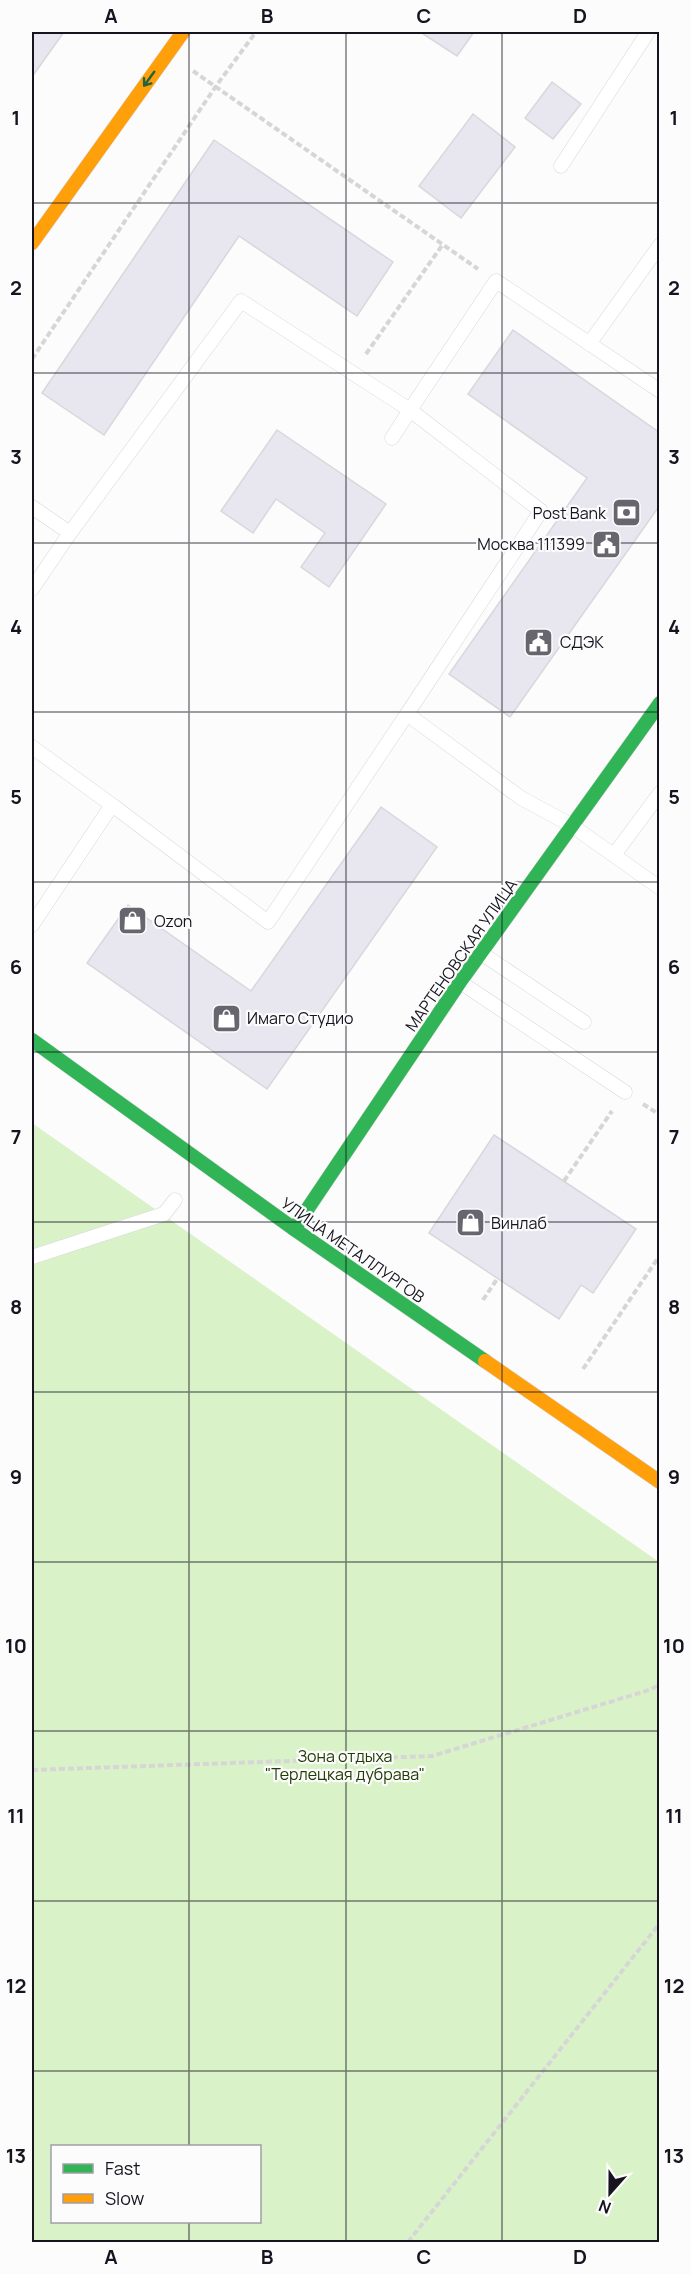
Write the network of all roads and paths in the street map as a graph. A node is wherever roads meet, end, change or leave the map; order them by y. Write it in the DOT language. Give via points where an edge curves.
graph roads {
  1 [pos="183,32"];
  2 [pos="256,32"];
  3 [pos="648,32"];
  4 [pos="168,53"];
  5 [pos="216,87"];
  6 [pos="561,166"];
  7 [pos="32,243"];
  8 [pos="443,244"];
  9 [pos="660,245"];
  10 [pos="496,281"];
  11 [pos="589,344"];
  12 [pos="32,359"];
  13 [pos="353,373"];
  14 [pos="660,391"];
  15 [pos="410,410"];
  16 [pos="392,438"];
  17 [pos="32,507"];
  18 [pos="70,534"];
  19 [pos="32,590"];
  20 [pos="660,703"];
  21 [pos="407,714"];
  22 [pos="32,747"];
  23 [pos="660,793"];
  24 [pos="112,805"];
  25 [pos="571,825"];
  26 [pos="614,855"];
  27 [pos="660,888"];
  28 [pos="32,925"];
  29 [pos="481,953"];
  30 [pos="460,982"];
  31 [pos="584,1022"];
  32 [pos="32,1040"];
  33 [pos="625,1092"];
  34 [pos="564,1181"];
  35 [pos="175,1200"];
  36 [pos="294,1229"];
  37 [pos="660,1255"];
  38 [pos="32,1257"];
  39 [pos="497,1279"];
  40 [pos="483,1300"];
  41 [pos="583,1369"];
  42 [pos="660,1482"];
  43 [pos="660,1685"];
  44 [pos="32,1770"];
  45 [pos="660,1923"];
  46 [pos="408,2242"];
  1 -- 4 [label="street"];
  2 -- 5 [label="path"];
  3 -- 6 [label="lane"];
  4 -- 5 [label="path"];
  4 -- 7 [label="street, one-way"];
  5 -- 8 [label="path"];
  5 -- 12 [label="path"];
  8 -- 10 [label="path"];
  8 -- 13 [label="path"];
  9 -- 11 [label="lane"];
  10 -- 11 [label="lane"];
  10 -- 15 [label="lane"];
  11 -- 14 [label="lane"];
  13 -- 15 [label="lane"];
  13 -- 18 [label="lane" via="241,301"];
  15 -- 16 [label="lane"];
  15 -- 21 [label="lane" via="540,511"];
  17 -- 18 [label="lane"];
  18 -- 19 [label="lane"];
  20 -- 25 [label="street, МАРТЕНОВСКАЯ УЛИЦА"];
  21 -- 24 [label="lane" via="268,922"];
  21 -- 25 [label="lane" via="521,798"];
  22 -- 24 [label="lane"];
  23 -- 26 [label="lane"];
  24 -- 28 [label="lane"];
  25 -- 26 [label="lane"];
  25 -- 29 [label="street, МАРТЕНОВСКАЯ УЛИЦА"];
  26 -- 27 [label="lane"];
  29 -- 30 [label="street, МАРТЕНОВСКАЯ УЛИЦА"];
  29 -- 31 [label="lane"];
  30 -- 33 [label="lane"];
  30 -- 36 [label="street, МАРТЕНОВСКАЯ УЛИЦА"];
  32 -- 36 [label="street, УЛИЦА МЕТАЛЛУРГОВ"];
  33 -- 34 [label="path"];
  35 -- 38 [label="lane" via="164,1214"];
  36 -- 42 [label="street, УЛИЦА МЕТАЛЛУРГОВ"];
  37 -- 41 [label="path"];
  39 -- 40 [label="path"];
  43 -- 44 [label="path" via="432,1756"];
  45 -- 46 [label="path"];
}
